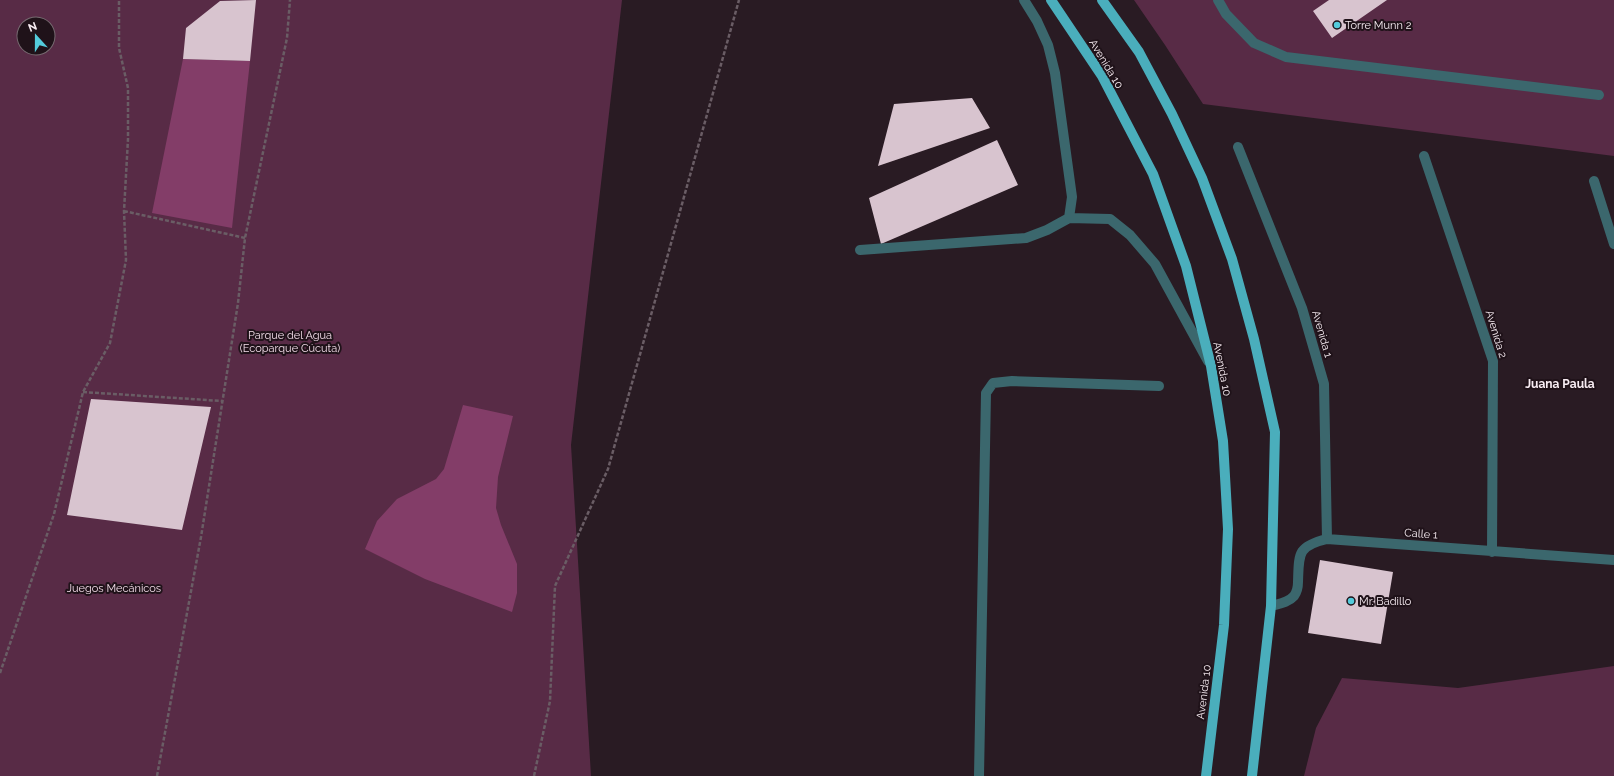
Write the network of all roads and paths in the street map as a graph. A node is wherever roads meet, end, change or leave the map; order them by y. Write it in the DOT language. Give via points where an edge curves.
graph roads {
  1 [pos="119,0"];
  2 [pos="290,0"];
  3 [pos="739,0"];
  4 [pos="1024,0"];
  5 [pos="1051,0"];
  6 [pos="1102,0"];
  7 [pos="1218,0"];
  8 [pos="1599,95"];
  9 [pos="1238,147"];
  10 [pos="1424,156"];
  11 [pos="1594,181"];
  12 [pos="124,211"];
  13 [pos="1069,218"];
  14 [pos="1611,226"];
  15 [pos="244,238"];
  16 [pos="1614,244"];
  17 [pos="860,250"];
  18 [pos="1211,366"];
  19 [pos="1159,386"];
  20 [pos="83,392"];
  21 [pos="222,401"];
  22 [pos="1327,539"];
  23 [pos="1492,552"];
  24 [pos="1614,560"];
  25 [pos="1271,606"];
  26 [pos="0,673"];
  27 [pos="157,776"];
  28 [pos="534,776"];
  29 [pos="980,776"];
  30 [pos="1206,776"];
  31 [pos="1252,776"];
  1 -- 12 [label="path" via="119,48 128,88"];
  2 -- 15 [label="path" via="287,38"];
  3 -- 28 [label="path" via="608,469 555,586 550,701"];
  4 -- 13 [label="street" via="1048,45 1055,73 1072,197"];
  5 -- 18 [label="main road, Avenida 10" via="1102,76 1153,174 1186,266"];
  6 -- 25 [label="main road" via="1139,52 1172,114 1202,178 1232,259 1254,339 1275,432"];
  7 -- 8 [label="street" via="1226,14 1254,43 1286,56"];
  9 -- 22 [label="street, Avenida 1" via="1302,308 1324,384"];
  10 -- 23 [label="street, Avenida 2" via="1493,361"];
  11 -- 14 [label="street"];
  12 -- 15 [label="path"];
  12 -- 20 [label="path" via="126,260 110,343"];
  13 -- 17 [label="street" via="1026,238"];
  13 -- 18 [label="street" via="1110,219 1130,235 1155,264"];
  14 -- 16 [label="street"];
  15 -- 21 [label="path" via="238,303"];
  18 -- 30 [label="main road, Avenida 10" via="1223,441 1228,529 1224,625"];
  19 -- 29 [label="street" via="1012,381 993,384 986,393"];
  20 -- 21 [label="path"];
  20 -- 26 [label="path" via="54,514"];
  21 -- 27 [label="path" via="201,538"];
  22 -- 23 [label="street, Calle 1"];
  22 -- 25 [label="street, Calle 1" via="1312,543 1303,549 1299,559 1298,589 1294,597"];
  23 -- 24 [label="street, Calle 1"];
  25 -- 31 [label="main road"];
}
